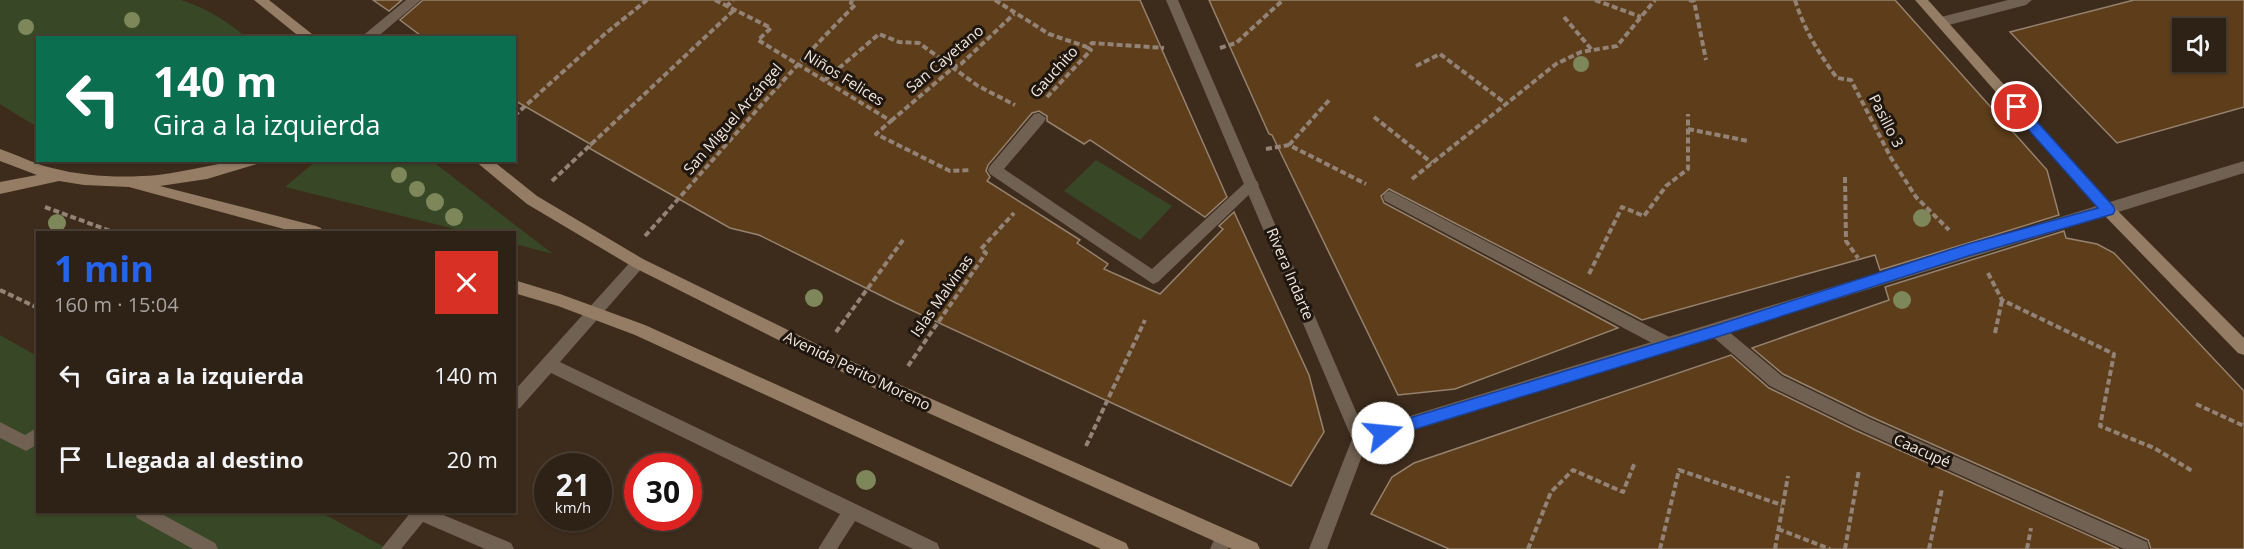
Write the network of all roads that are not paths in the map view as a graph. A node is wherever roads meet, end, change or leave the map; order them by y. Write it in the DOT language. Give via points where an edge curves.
graph roads {
  1 [pos="260,0"];
  2 [pos="415,0"];
  3 [pos="1172,0"];
  4 [pos="1922,0"];
  5 [pos="2026,0"];
  6 [pos="1941,22"];
  7 [pos="292,25"];
  8 [pos="298,36"];
  9 [pos="308,36"];
  10 [pos="369,36"];
  11 [pos="1036,117"];
  12 [pos="0,155"];
  13 [pos="247,162"];
  14 [pos="484,162"];
  15 [pos="2244,167"];
  16 [pos="61,176"];
  17 [pos="121,181"];
  18 [pos="1252,185"];
  19 [pos="0,188"];
  20 [pos="1390,197"];
  21 [pos="2108,210"];
  22 [pos="312,231"];
  23 [pos="632,260"];
  24 [pos="516,287"];
  25 [pos="593,312"];
  26 [pos="1717,331"];
  27 [pos="1670,345"];
  28 [pos="2244,348"];
  29 [pos="548,364"];
  30 [pos="516,401"];
  31 [pos="0,429"];
  32 [pos="1360,440"];
  33 [pos="34,443"];
  34 [pos="852,511"];
  35 [pos="145,513"];
  36 [pos="419,513"];
  37 [pos="422,513"];
  38 [pos="1222,543"];
  39 [pos="2141,548"];
  40 [pos="209,549"];
  41 [pos="390,549"];
  42 [pos="505,549"];
  43 [pos="827,549"];
  44 [pos="931,549"];
  45 [pos="1120,549"];
  46 [pos="1251,549"];
  47 [pos="1318,549"];
  1 -- 7 [label="main road"];
  2 -- 10 [label="street"];
  3 -- 18 [label="street, Rivera Indarte"];
  4 -- 6 [label="main road"];
  5 -- 6 [label="street"];
  6 -- 21 [label="main road"];
  7 -- 8 [label="main road"];
  7 -- 9 [label="main road"];
  11 -- 18 [label="street" via="995,170 1153,278"];
  12 -- 16 [label="main road"];
  13 -- 17 [label="main road" via="188,177"];
  14 -- 23 [label="main road, Avenida Perito Moreno" via="532,200"];
  15 -- 21 [label="street"];
  16 -- 17 [label="main road"];
  16 -- 19 [label="main road"];
  17 -- 22 [label="main road"];
  18 -- 32 [label="street, Rivera Indarte"];
  20 -- 27 [label="street"];
  21 -- 26 [label="street" via="1968,250"];
  21 -- 28 [label="main road"];
  23 -- 25 [label="street"];
  23 -- 38 [label="main road, Avenida Perito Moreno" via="892,389"];
  24 -- 25 [label="main road"];
  25 -- 29 [label="street"];
  25 -- 45 [label="main road" via="770,388"];
  26 -- 27 [label="street"];
  26 -- 39 [label="street, Caacupé" via="1776,381"];
  27 -- 32 [label="street"];
  29 -- 30 [label="street"];
  29 -- 34 [label="street"];
  31 -- 33 [label="street"];
  32 -- 47 [label="street"];
  34 -- 43 [label="street"];
  34 -- 44 [label="street"];
  35 -- 40 [label="street"];
  36 -- 41 [label="street"];
  37 -- 42 [label="street"];
  38 -- 46 [label="main road, Avenida Perito Moreno"];
}
